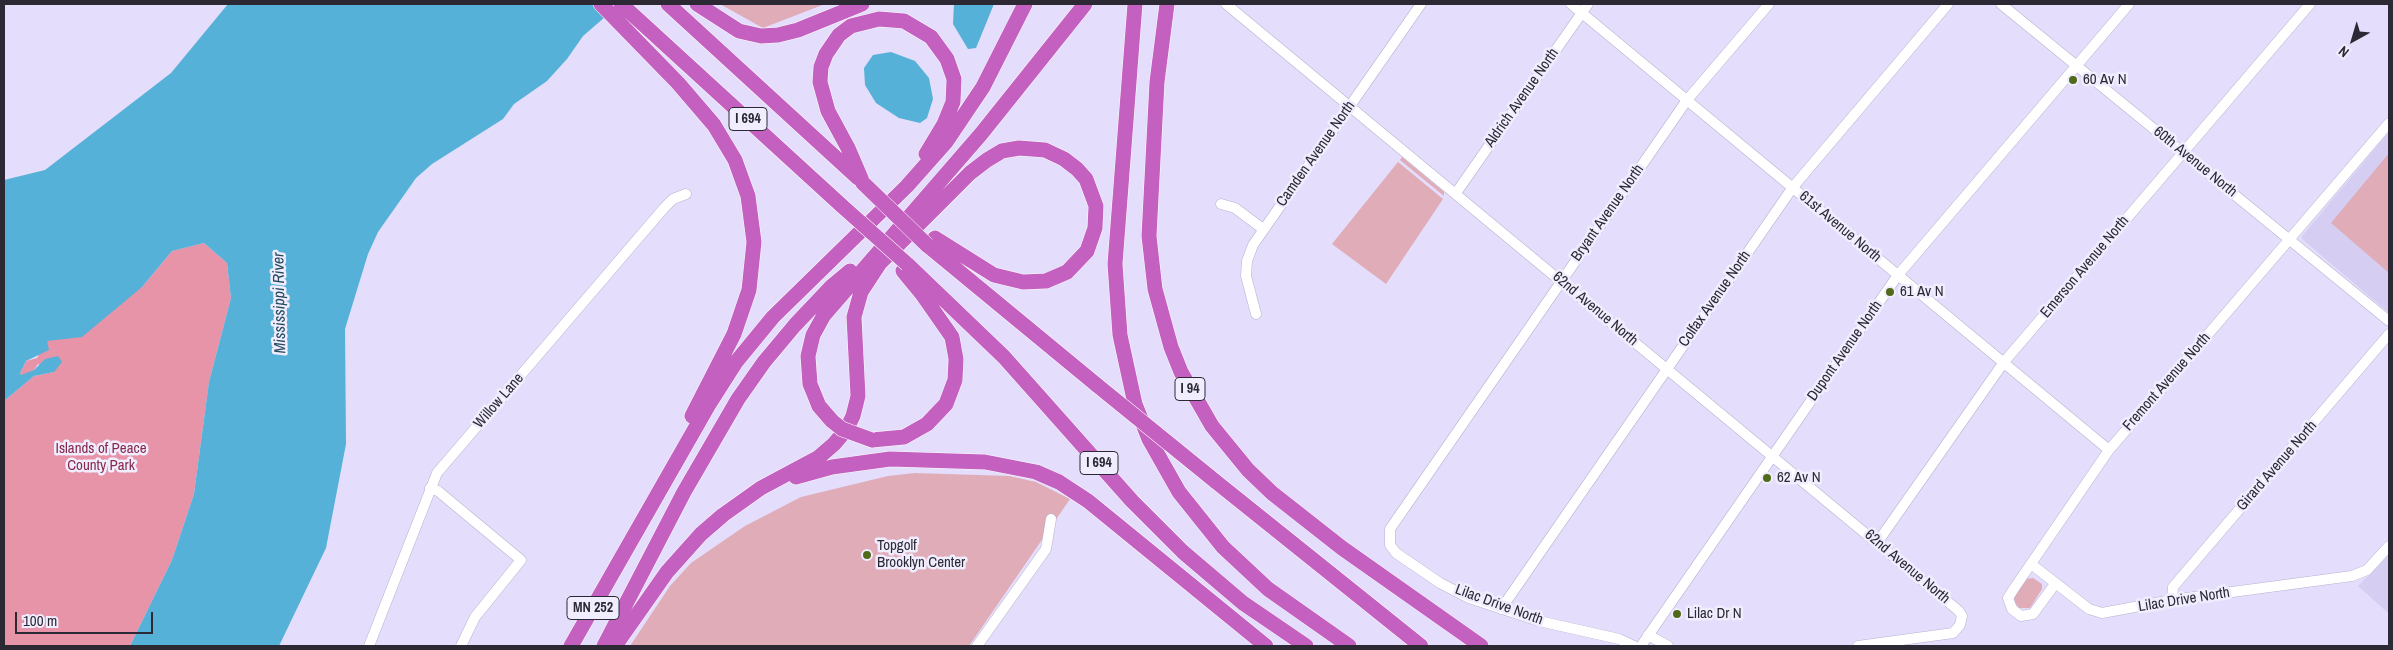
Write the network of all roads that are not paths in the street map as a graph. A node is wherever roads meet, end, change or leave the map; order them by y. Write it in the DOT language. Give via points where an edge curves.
graph roads {
  1 [pos="601,4"];
  2 [pos="621,4"];
  3 [pos="697,4"];
  4 [pos="862,4"];
  5 [pos="1025,4"];
  6 [pos="1085,4"];
  7 [pos="1135,4"];
  8 [pos="1167,4"];
  9 [pos="1226,4"];
  10 [pos="1420,4"];
  11 [pos="1571,4"];
  12 [pos="1588,4"];
  13 [pos="1768,4"];
  14 [pos="1948,4"];
  15 [pos="2001,4"];
  16 [pos="2129,4"];
  17 [pos="2310,4"];
  18 [pos="671,6"];
  19 [pos="1581,12"];
  20 [pos="2077,65"];
  21 [pos="1687,100"];
  22 [pos="1350,106"];
  23 [pos="2389,123"];
  24 [pos="2183,153"];
  25 [pos="862,183"];
  26 [pos="1793,187"];
  27 [pos="1456,193"];
  28 [pos="686,194"];
  29 [pos="1221,204"];
  30 [pos="1263,229"];
  31 [pos="2290,239"];
  32 [pos="931,242"];
  33 [pos="841,251"];
  34 [pos="871,259"];
  35 [pos="904,267"];
  36 [pos="1898,275"];
  37 [pos="1561,281"];
  38 [pos="1256,314"];
  39 [pos="2389,321"];
  40 [pos="2389,334"];
  41 [pos="2004,362"];
  42 [pos="1667,368"];
  43 [pos="2109,450"];
  44 [pos="1772,456"];
  45 [pos="430,488"];
  46 [pos="732,509"];
  47 [pos="1051,519"];
  48 [pos="1390,529"];
  49 [pos="1877,543"];
  50 [pos="2389,546"];
  51 [pos="2031,564"];
  52 [pos="615,569"];
  53 [pos="2055,584"];
  54 [pos="2172,600"];
  55 [pos="1501,608"];
  56 [pos="1403,632"];
  57 [pos="1648,635"];
  58 [pos="370,646"];
  59 [pos="461,646"];
  60 [pos="571,646"];
  61 [pos="604,646"];
  62 [pos="615,646"];
  63 [pos="977,646"];
  64 [pos="1266,646"];
  65 [pos="1306,646"];
  66 [pos="1349,646"];
  67 [pos="1421,646"];
  68 [pos="1433,646"];
  69 [pos="1481,646"];
  70 [pos="1634,646"];
  71 [pos="1640,646"];
  72 [pos="1668,646"];
  73 [pos="1858,646"];
  1 -- 52 [label="highway" via="722,135 735,160 750,206 754,233 754,261 746,302 734,334"];
  2 -- 35 [label="highway, I 694, bridge"];
  3 -- 4 [label="highway" via="739,31 761,36 793,32"];
  5 -- 33 [label="highway" via="990,74 956,129 913,181"];
  6 -- 34 [label="highway" via="981,134"];
  7 -- 66 [label="highway" via="1115,264 1120,335 1136,404 1149,439 1179,492 1223,547 1268,589"];
  8 -- 69 [label="highway, I 94" via="1157,82 1149,236 1155,289 1181,372 1212,426 1272,494"];
  9 -- 22 [label="street, 62nd Avenue North"];
  10 -- 22 [label="street, Camden Avenue North"];
  11 -- 19 [label="street, 61st Avenue North"];
  12 -- 19 [label="street, Aldrich Avenue North"];
  13 -- 21 [label="street, Bryant Avenue North"];
  14 -- 26 [label="street, Colfax Avenue North"];
  15 -- 20 [label="street, 60th Avenue North"];
  16 -- 20 [label="street, Dupont Avenue North"];
  17 -- 24 [label="street, Emerson Avenue North"];
  18 -- 25 [label="highway, I 694"];
  19 -- 21 [label="street, 61st Avenue North"];
  19 -- 27 [label="street, Aldrich Avenue North"];
  20 -- 24 [label="street, 60th Avenue North"];
  20 -- 36 [label="street, Dupont Avenue North"];
  21 -- 26 [label="street, 61st Avenue North"];
  21 -- 37 [label="street, Bryant Avenue North"];
  22 -- 27 [label="street, 62nd Avenue North"];
  22 -- 30 [label="street, Camden Avenue North"];
  23 -- 31 [label="street, Fremont Avenue North"];
  24 -- 31 [label="street, 60th Avenue North"];
  24 -- 41 [label="street, Emerson Avenue North"];
  25 -- 32 [label="highway, I 694, bridge" via="907,226"];
  25 -- 33 [label="highway" via="828,111 819,75 826,54 845,30 871,19 896,19 920,29 940,47 952,72 953,102 923,158"];
  26 -- 36 [label="street, 61st Avenue North"];
  26 -- 42 [label="street, Colfax Avenue North"];
  27 -- 37 [label="street, 62nd Avenue North"];
  28 -- 45 [label="street, Willow Lane" via="673,199 664,208 437,473"];
  29 -- 30 [label="street" via="1235,208"];
  30 -- 38 [label="street, Camden Avenue North" via="1246,261 1246,276"];
  31 -- 39 [label="street, 60th Avenue North"];
  31 -- 43 [label="street, Fremont Avenue North"];
  32 -- 46 [label="highway" via="994,275 1023,282 1046,281 1068,272 1087,251 1096,220 1094,200 1086,179 1052,152 1010,149 980,165 880,263 865,285 854,317 857,403 846,430 819,457 761,488"];
  32 -- 56 [label="highway, I 694, bridge" via="1098,386"];
  33 -- 52 [label="highway" via="773,317 736,362"];
  34 -- 35 [label="highway, bridge" via="828,309 810,342 808,362 809,378 819,406 827,417 842,429 872,440 904,437 927,424 946,404 955,380 952,337"];
  34 -- 61 [label="highway" via="832,286 754,375 706,453"];
  35 -- 65 [label="highway, I 694" via="1004,357 1132,501 1183,552 1243,603"];
  36 -- 41 [label="street, 61st Avenue North"];
  36 -- 44 [label="street, Dupont Avenue North"];
  37 -- 42 [label="street, 62nd Avenue North"];
  37 -- 48 [label="street, Bryant Avenue North"];
  40 -- 54 [label="street, Girard Avenue North" via="2173,587"];
  41 -- 43 [label="street, 61st Avenue North"];
  41 -- 49 [label="street, Emerson Avenue North"];
  42 -- 44 [label="street, 62nd Avenue North"];
  42 -- 55 [label="street, Colfax Avenue North"];
  43 -- 51 [label="street, Fremont Avenue North"];
  44 -- 49 [label="street, 62nd Avenue North"];
  44 -- 57 [label="street, Dupont Avenue North"];
  45 -- 58 [label="street, Willow Lane"];
  45 -- 59 [label="street" via="438,491 521,560 476,617"];
  46 -- 62 [label="highway" via="696,539 672,565"];
  46 -- 64 [label="highway" via="796,477 866,461 970,461 1025,469 1059,482 1088,501"];
  47 -- 63 [label="street" via="1046,549"];
  48 -- 55 [label="street, Lilac Drive North" via="1390,545 1405,560 1469,598"];
  49 -- 73 [label="street, 62nd Avenue North" via="1962,616 1960,625 1952,633"];
  50 -- 54 [label="street, Lilac Drive North" via="2367,570 2352,576"];
  51 -- 53 [label="street, Lilac Drive North"];
  51 -- 53 [label="street, Fremont Avenue North" via="2008,598 2012,609 2021,616 2033,614"];
  52 -- 60 [label="highway, MN 252"];
  53 -- 54 [label="street, Lilac Drive North" via="2089,610 2102,613"];
  55 -- 70 [label="street, Lilac Drive North" via="1539,621 1619,638"];
  56 -- 67 [label="highway, I 694"];
  56 -- 68 [label="highway"];
  57 -- 71 [label="street, Dupont Avenue North"];
  57 -- 72 [label="street"];
}
